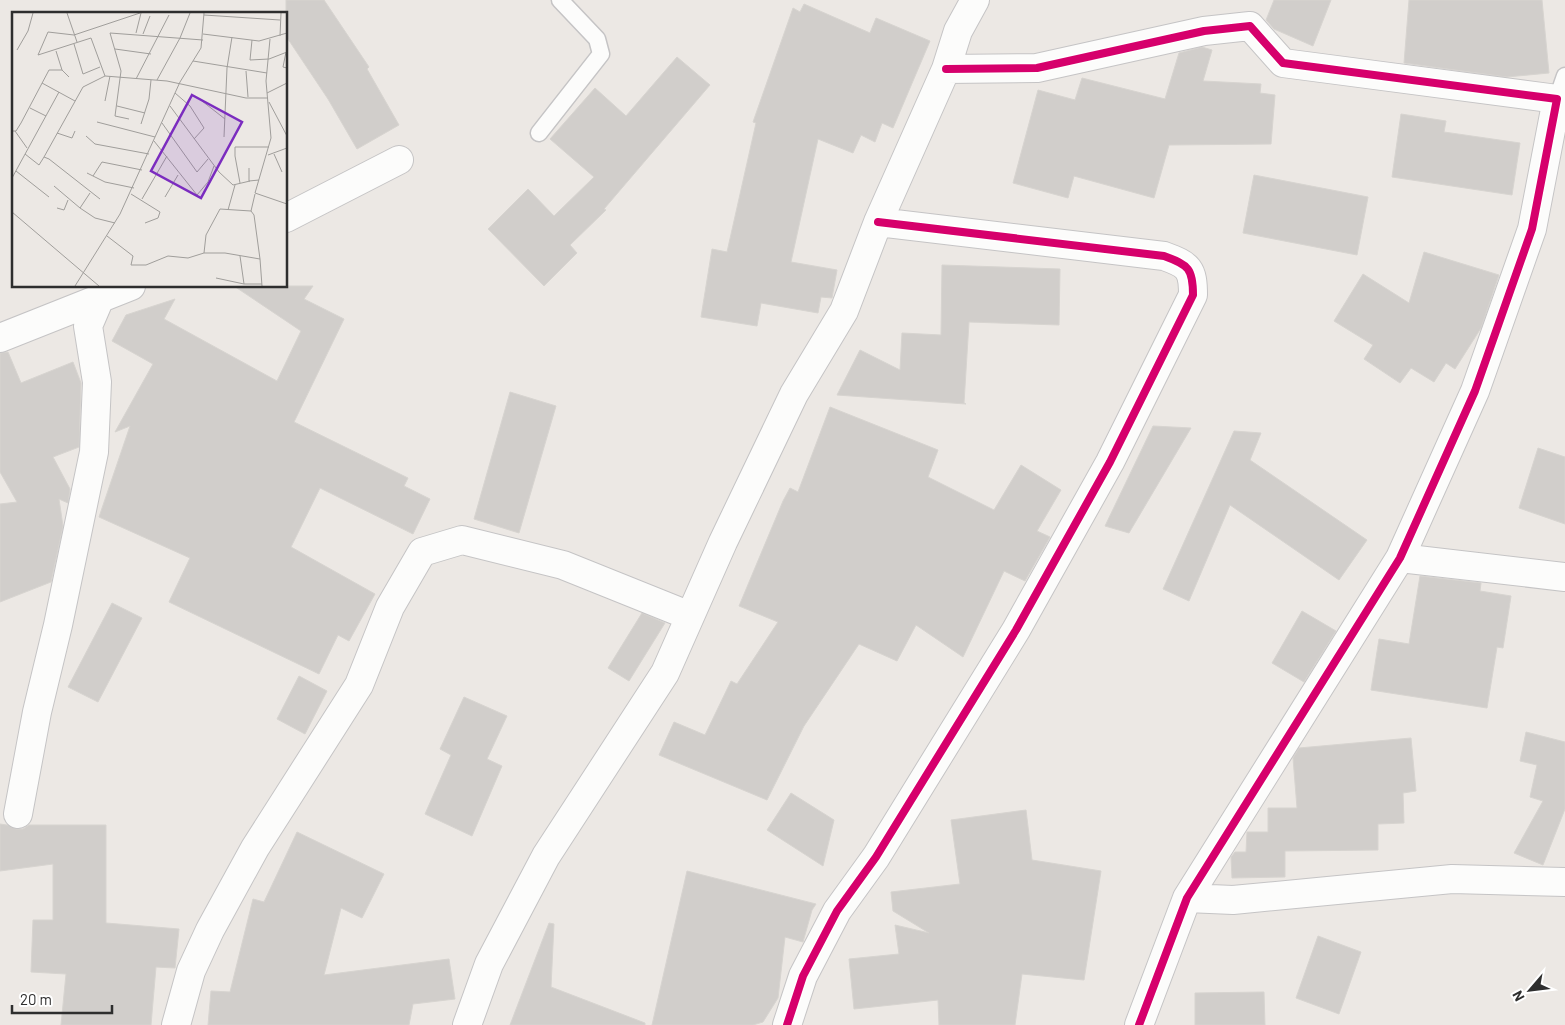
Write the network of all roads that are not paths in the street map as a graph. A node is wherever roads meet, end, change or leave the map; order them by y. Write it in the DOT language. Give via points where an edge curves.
graph roads {
  1 [pos="560,0"];
  2 [pos="976,0"];
  3 [pos="946,69"];
  4 [pos="1561,88"];
  5 [pos="538,133"];
  6 [pos="398,160"];
  7 [pos="288,217"];
  8 [pos="878,222"];
  9 [pos="126,288"];
  10 [pos="78,319"];
  11 [pos="0,338"];
  12 [pos="1400,558"];
  13 [pos="1565,577"];
  14 [pos="690,616"];
  15 [pos="18,814"];
  16 [pos="1565,882"];
  17 [pos="1187,898"];
  18 [pos="176,1025"];
  19 [pos="467,1025"];
  20 [pos="787,1025"];
  21 [pos="1139,1025"];
  1 -- 5 [label="lane" via="597,39 600,54"];
  2 -- 3 [label="street" via="958,31"];
  3 -- 4 [label="street" via="1037,68 1204,31 1250,26 1283,63"];
  3 -- 8 [label="street"];
  4 -- 12 [label="street" via="1532,229 1475,392"];
  6 -- 7 [label="street"];
  8 -- 14 [label="street" via="844,311 794,394"];
  8 -- 20 [label="street" via="1164,256 1183,263 1193,275 1193,295 1110,462 1016,630 876,857 837,910 803,976"];
  9 -- 10 [label="street" via="100,298"];
  10 -- 11 [label="street"];
  10 -- 15 [label="street" via="96,382 94,452"];
  12 -- 13 [label="street"];
  12 -- 17 [label="street"];
  14 -- 18 [label="street" via="563,565 462,540 422,552 390,607 359,685 255,848 210,930 191,971"];
  14 -- 19 [label="street" via="665,673 546,856 489,964"];
  16 -- 17 [label="street" via="1452,879 1233,900"];
  17 -- 21 [label="street"];
}
